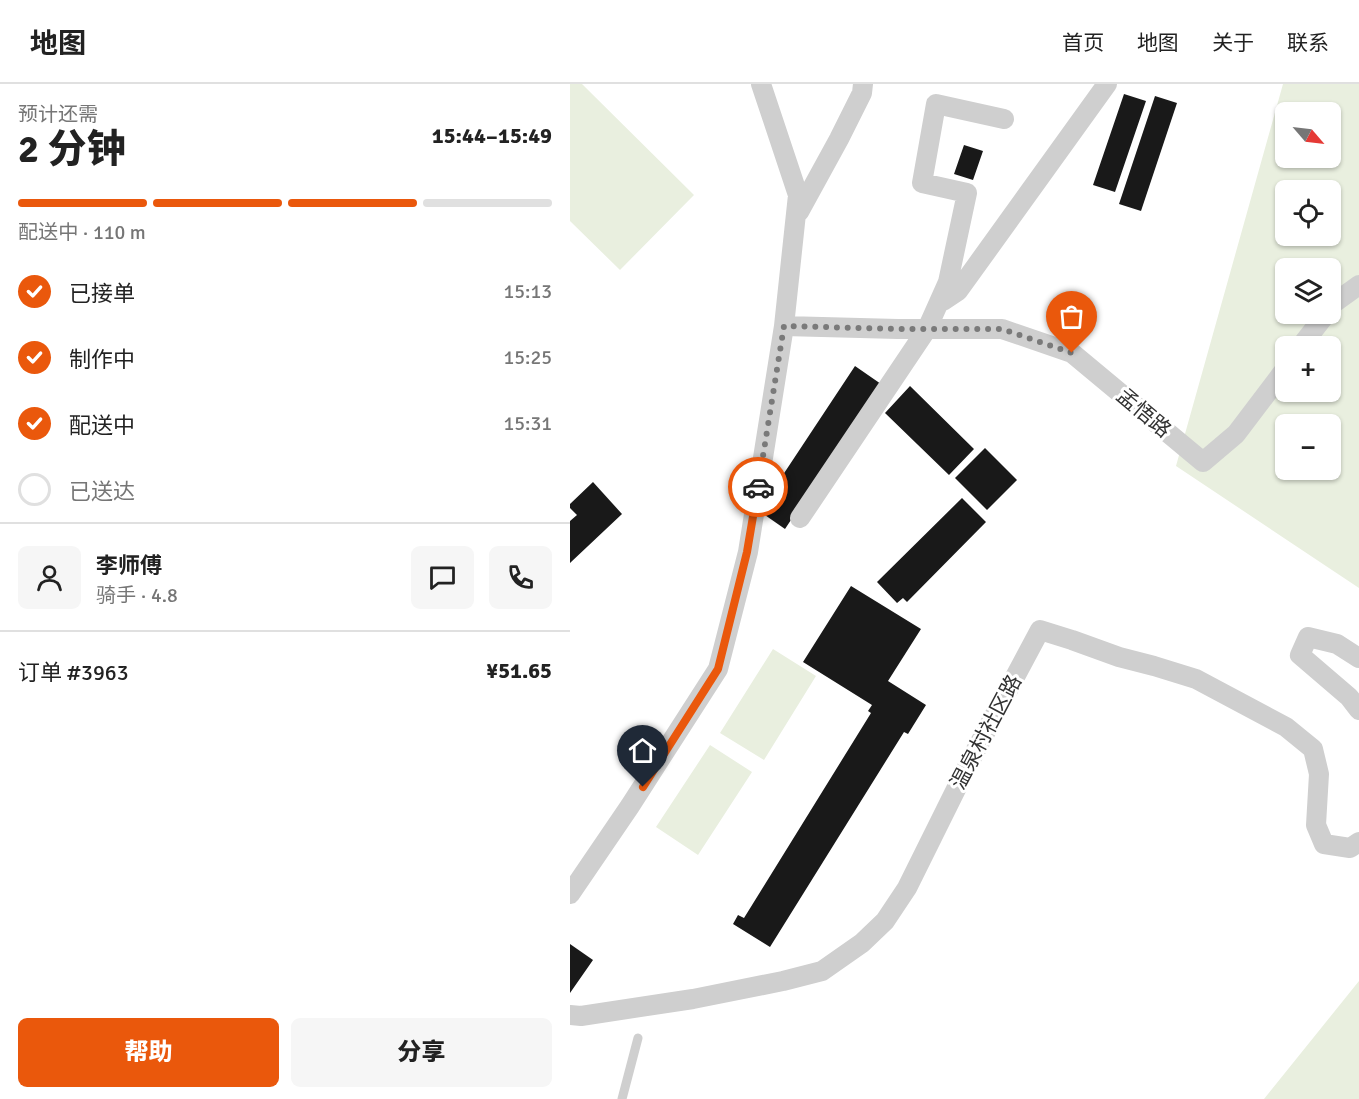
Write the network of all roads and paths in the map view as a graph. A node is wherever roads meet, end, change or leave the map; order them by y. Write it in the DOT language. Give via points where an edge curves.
graph roads {
  1 [pos="761,84"];
  2 [pos="863,84"];
  3 [pos="1107,84"];
  4 [pos="1004,119"];
  5 [pos="795,218"];
  6 [pos="1359,285"];
  7 [pos="1341,298"];
  8 [pos="938,304"];
  9 [pos="1318,324"];
  10 [pos="784,326"];
  11 [pos="927,329"];
  12 [pos="1309,336"];
  13 [pos="1275,383"];
  14 [pos="800,518"];
  15 [pos="1359,658"];
  16 [pos="1359,710"];
  17 [pos="1359,842"];
  18 [pos="570,894"];
  19 [pos="570,1015"];
  20 [pos="638,1038"];
  21 [pos="622,1099"];
  1 -- 5 [label="street" via="798,195"];
  2 -- 5 [label="street" via="844,130"];
  3 -- 8 [label="street" via="958,291"];
  4 -- 8 [label="street" via="936,104 922,183 967,193 948,282"];
  5 -- 10 [label="street"];
  6 -- 7 [label="street"];
  8 -- 11 [label="street"];
  9 -- 12 [label="street"];
  10 -- 11 [label="street, 孟悟路"];
  10 -- 18 [label="street" via="747,552 718,669"];
  11 -- 13 [label="street, 孟悟路" via="1002,329 1072,353 1203,462 1236,434"];
  11 -- 14 [label="street"];
  15 -- 16 [label="street" via="1337,644 1308,637 1300,655"];
  17 -- 19 [label="street, 温泉村社区路" via="1350,848 1324,844 1316,825 1319,774 1313,749 1286,727 1196,679 1040,630 907,888 885,921 862,943 822,971 693,999"];
  20 -- 21 [label="lane"];
}
